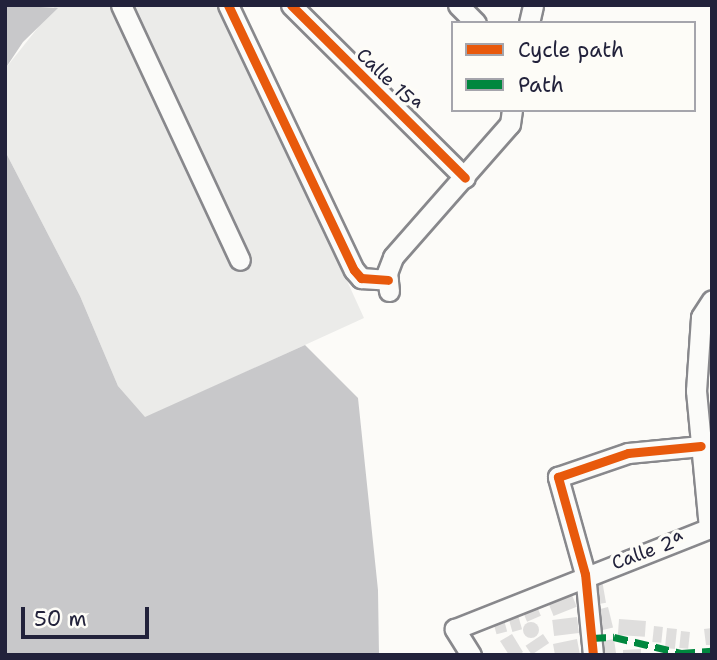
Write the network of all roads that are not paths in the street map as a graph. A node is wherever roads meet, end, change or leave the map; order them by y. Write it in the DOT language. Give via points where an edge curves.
graph roads {
  1 [pos="121,5"];
  2 [pos="228,5"];
  3 [pos="291,5"];
  4 [pos="458,5"];
  5 [pos="474,21"];
  6 [pos="512,112"];
  7 [pos="465,178"];
  8 [pos="240,260"];
  9 [pos="712,300"];
  10 [pos="705,352"];
  11 [pos="701,446"];
  12 [pos="711,528"];
  13 [pos="585,574"];
  14 [pos="471,655"];
  15 [pos="593,655"];
  1 -- 8 [label="street"];
  2 -- 7 [label="street" via="361,278 389,286 393,257"];
  3 -- 7 [label="street, Calle 15ª"];
  4 -- 5 [label="street"];
  6 -- 7 [label="street" via="510,124"];
  9 -- 10 [label="street" via="701,317"];
  10 -- 11 [label="street" via="696,391"];
  11 -- 12 [label="street"];
  11 -- 13 [label="street" via="628,453 558,477"];
  12 -- 13 [label="street, Calle 2ª"];
  13 -- 14 [label="street, Calle 2ª" via="455,629"];
  13 -- 15 [label="street"];
}
